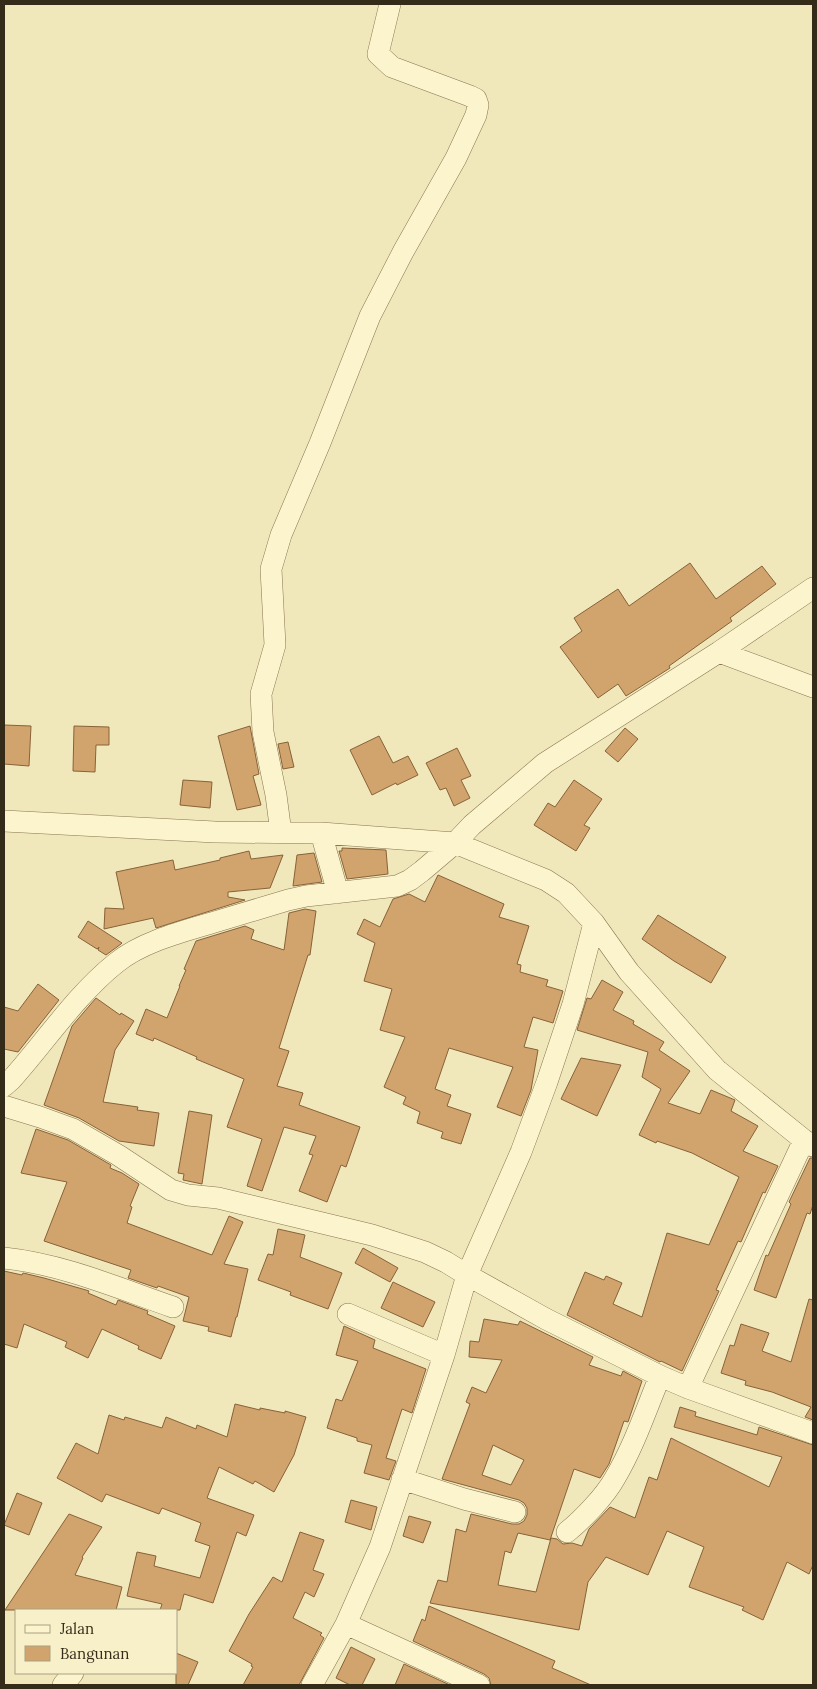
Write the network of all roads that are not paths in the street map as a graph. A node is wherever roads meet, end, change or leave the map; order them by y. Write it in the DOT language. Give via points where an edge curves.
graph roads {
  1 [pos="390,4"];
  2 [pos="813,588"];
  3 [pos="719,652"];
  4 [pos="813,687"];
  5 [pos="4,821"];
  6 [pos="281,833"];
  7 [pos="321,833"];
  8 [pos="462,835"];
  9 [pos="338,893"];
  10 [pos="594,923"];
  11 [pos="4,1086"];
  12 [pos="4,1106"];
  13 [pos="808,1143"];
  14 [pos="4,1258"];
  15 [pos="466,1275"];
  16 [pos="174,1307"];
  17 [pos="348,1314"];
  18 [pos="444,1355"];
  19 [pos="660,1376"];
  20 [pos="688,1388"];
  21 [pos="813,1433"];
  22 [pos="402,1480"];
  23 [pos="515,1512"];
  24 [pos="567,1532"];
  25 [pos="346,1624"];
  26 [pos="72,1674"];
  27 [pos="63,1685"];
  28 [pos="312,1685"];
  29 [pos="479,1685"];
  1 -- 6 [label="street" via="378,54 392,67 470,96 478,105 456,158 370,316 281,535 271,569 275,645 261,694 263,732"];
  2 -- 3 [label="street"];
  3 -- 4 [label="street"];
  3 -- 8 [label="street" via="545,764"];
  5 -- 6 [label="street"];
  6 -- 7 [label="street"];
  7 -- 8 [label="street"];
  7 -- 9 [label="street"];
  8 -- 9 [label="street" via="410,880 397,886"];
  8 -- 10 [label="street" via="566,893"];
  9 -- 11 [label="street" via="288,900 175,934 135,951 116,963 90,988"];
  10 -- 13 [label="street" via="630,972 717,1070"];
  10 -- 15 [label="street" via="573,1004 547,1082 521,1152"];
  12 -- 15 [label="street" via="73,1129 170,1190 372,1234 425,1252"];
  13 -- 20 [label="street"];
  14 -- 16 [label="street" via="52,1266"];
  15 -- 18 [label="street"];
  15 -- 19 [label="street"];
  17 -- 18 [label="street"];
  18 -- 22 [label="street"];
  19 -- 20 [label="street"];
  19 -- 24 [label="street" via="614,1480"];
  20 -- 21 [label="street"];
  22 -- 23 [label="street"];
  22 -- 25 [label="street" via="380,1547"];
  25 -- 28 [label="street"];
  25 -- 29 [label="street"];
  26 -- 27 [label="street"];
}
